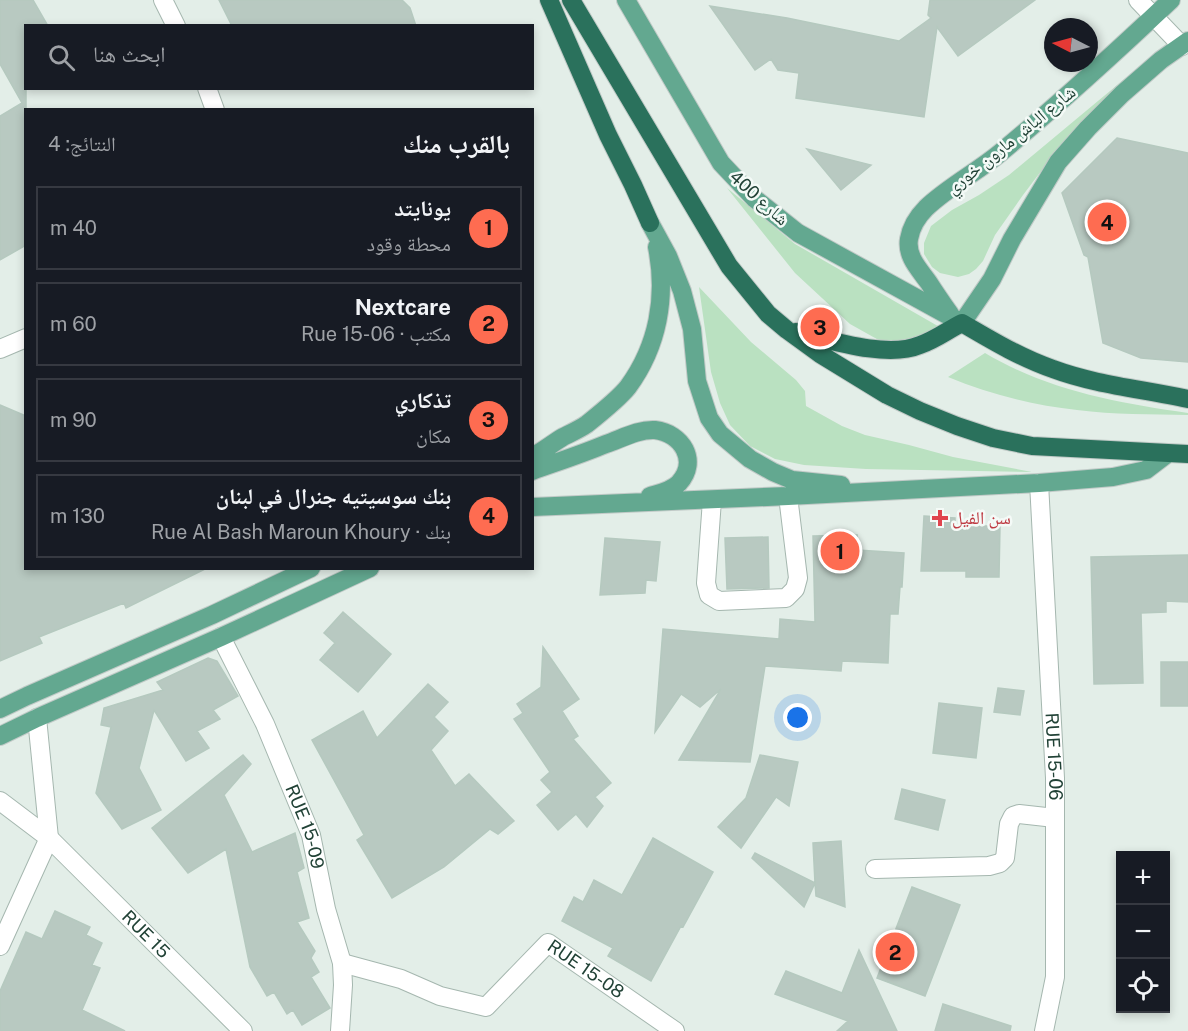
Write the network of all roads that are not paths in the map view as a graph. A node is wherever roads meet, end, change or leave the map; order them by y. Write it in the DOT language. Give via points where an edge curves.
graph roads {
  1 [pos="162,0"];
  2 [pos="549,0"];
  3 [pos="571,0"];
  4 [pos="626,0"];
  5 [pos="1138,0"];
  6 [pos="1171,0"];
  7 [pos="1154,16"];
  8 [pos="175,24"];
  9 [pos="1185,43"];
  10 [pos="208,90"];
  11 [pos="214,108"];
  12 [pos="650,223"];
  13 [pos="957,320"];
  14 [pos="787,330"];
  15 [pos="24,339"];
  16 [pos="0,349"];
  17 [pos="1188,399"];
  18 [pos="1167,454"];
  19 [pos="1188,454"];
  20 [pos="534,456"];
  21 [pos="534,470"];
  22 [pos="1039,483"];
  23 [pos="902,490"];
  24 [pos="789,496"];
  25 [pos="712,500"];
  26 [pos="625,503"];
  27 [pos="534,507"];
  28 [pos="307,570"];
  29 [pos="365,570"];
  30 [pos="221,637"];
  31 [pos="0,710"];
  32 [pos="37,718"];
  33 [pos="0,736"];
  34 [pos="0,801"];
  35 [pos="1055,818"];
  36 [pos="49,838"];
  37 [pos="875,869"];
  38 [pos="0,946"];
  39 [pos="342,963"];
  40 [pos="243,1031"];
  41 [pos="340,1031"];
  42 [pos="675,1031"];
  43 [pos="1044,1031"];
  1 -- 8 [label="street"];
  2 -- 12 [label="highway"];
  3 -- 14 [label="highway" via="729,266 768,314"];
  4 -- 13 [label="main road, شارع 400" via="721,164 755,199 806,237"];
  5 -- 7 [label="street"];
  6 -- 7 [label="main road, شارع الباش مارون خوري"];
  7 -- 9 [label="street"];
  7 -- 13 [label="main road, شارع الباش مارون خوري" via="1037,122 921,214 909,237 911,257"];
  9 -- 13 [label="main road" via="1122,94 1058,162 992,279"];
  10 -- 11 [label="street"];
  12 -- 20 [label="main road" via="658,249 662,296 655,334 646,356 627,389 586,424"];
  12 -- 23 [label="main road" via="682,291 693,329 697,381 709,418 720,434 750,459 792,480"];
  13 -- 14 [label="highway" via="920,345 903,350 866,348"];
  13 -- 17 [label="highway" via="1053,370"];
  14 -- 18 [label="highway" via="887,395 993,438 1032,446"];
  15 -- 16 [label="street"];
  18 -- 19 [label="highway"];
  18 -- 22 [label="main road" via="1146,470 1133,474"];
  21 -- 26 [label="main road" via="638,432 654,430 679,440 688,461 678,484"];
  22 -- 23 [label="main road"];
  22 -- 35 [label="street, RUE 15-06"];
  23 -- 24 [label="main road"];
  24 -- 25 [label="main road"];
  24 -- 25 [label="street" via="798,578 795,589 786,598 730,601 719,601 709,595 706,583"];
  25 -- 26 [label="main road"];
  26 -- 27 [label="main road"];
  28 -- 31 [label="main road"];
  29 -- 30 [label="main road"];
  30 -- 32 [label="main road"];
  30 -- 39 [label="street, RUE 15-09" via="265,724 311,835"];
  32 -- 33 [label="main road"];
  32 -- 36 [label="street"];
  34 -- 36 [label="street, RUE 15"];
  35 -- 37 [label="street" via="1013,816 1005,858 1000,863"];
  35 -- 43 [label="street, RUE 15-06" via="1055,977"];
  36 -- 38 [label="street"];
  36 -- 40 [label="street, RUE 15"];
  39 -- 41 [label="street, RUE 15-09"];
  39 -- 42 [label="street, RUE 15-08" via="486,1007 548,943"];
}
